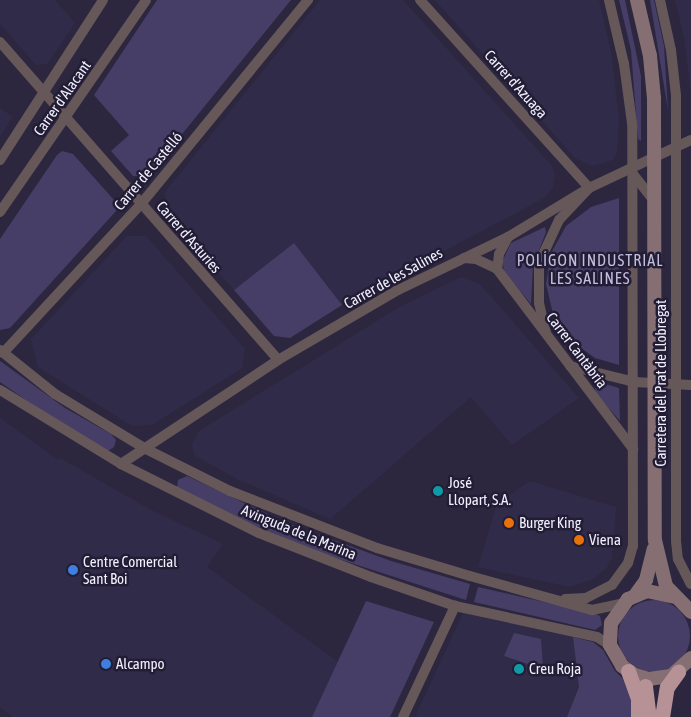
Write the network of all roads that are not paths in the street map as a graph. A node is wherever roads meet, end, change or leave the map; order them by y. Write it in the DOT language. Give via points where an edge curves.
graph roads {
  1 [pos="103,0"];
  2 [pos="146,0"];
  3 [pos="308,0"];
  4 [pos="420,0"];
  5 [pos="609,0"];
  6 [pos="638,0"];
  7 [pos="644,0"];
  8 [pos="660,0"];
  9 [pos="644,26"];
  10 [pos="0,42"];
  11 [pos="44,92"];
  12 [pos="66,119"];
  13 [pos="691,140"];
  14 [pos="676,147"];
  15 [pos="654,158"];
  16 [pos="0,160"];
  17 [pos="634,171"];
  18 [pos="589,188"];
  19 [pos="655,202"];
  20 [pos="141,204"];
  21 [pos="0,212"];
  22 [pos="508,236"];
  23 [pos="460,258"];
  24 [pos="496,269"];
  25 [pos="546,333"];
  26 [pos="2,352"];
  27 [pos="278,360"];
  28 [pos="570,366"];
  29 [pos="634,382"];
  30 [pos="677,385"];
  31 [pos="691,385"];
  32 [pos="656,386"];
  33 [pos="0,390"];
  34 [pos="144,448"];
  35 [pos="633,449"];
  36 [pos="121,464"];
  37 [pos="634,515"];
  38 [pos="656,540"];
  39 [pos="691,584"];
  40 [pos="636,594"];
  41 [pos="678,598"];
  42 [pos="559,600"];
  43 [pos="622,604"];
  44 [pos="455,606"];
  45 [pos="691,612"];
  46 [pos="610,645"];
  47 [pos="691,658"];
  48 [pos="678,672"];
  49 [pos="635,674"];
  50 [pos="403,717"];
  51 [pos="638,717"];
  52 [pos="649,717"];
  53 [pos="662,717"];
  1 -- 11 [label="street, Carrer d'Alacant"];
  2 -- 12 [label="street, Carrer d'Alacant"];
  3 -- 20 [label="street, Carrer de Castelló"];
  4 -- 18 [label="street, Carrer d'Azuaga"];
  5 -- 17 [label="street, Carretera del Prat de Llobregat" via="624,64"];
  6 -- 9 [label="street"];
  7 -- 9 [label="street"];
  8 -- 14 [label="street, Carretera del Prat de Llobregat" via="673,66"];
  9 -- 15 [label="street" via="654,98"];
  10 -- 11 [label="street, Carrer d'Asturies"];
  11 -- 12 [label="street, Carrer d'Asturies"];
  11 -- 16 [label="street, Carrer d'Alacant"];
  12 -- 20 [label="street, Carrer d'Asturies"];
  12 -- 21 [label="street, Carrer d'Alacant"];
  13 -- 14 [label="street, Carrer de les Salines"];
  14 -- 15 [label="street, Carrer de les Salines"];
  14 -- 30 [label="street, Carretera del Prat de Llobregat"];
  15 -- 17 [label="street, Carrer de les Salines"];
  15 -- 19 [label="street"];
  17 -- 18 [label="street, Carrer de les Salines"];
  17 -- 19 [label="street"];
  17 -- 29 [label="street, Carretera del Prat de Llobregat"];
  18 -- 22 [label="street, Carrer de les Salines"];
  18 -- 25 [label="street" via="560,220 539,263 538,289"];
  19 -- 32 [label="street"];
  20 -- 26 [label="street, Carrer de Castelló"];
  20 -- 27 [label="street, Carrer d'Asturies"];
  22 -- 23 [label="street, Carrer de les Salines"];
  22 -- 24 [label="street"];
  23 -- 24 [label="street, Carrer Cantàbria" via="476,259"];
  23 -- 27 [label="street, Carrer de les Salines"];
  24 -- 25 [label="street, Carrer Cantàbria"];
  25 -- 28 [label="street, Carrer Cantàbria"];
  26 -- 34 [label="street, Avinguda de la Marina" via="55,394"];
  27 -- 34 [label="street, Carrer de les Salines"];
  28 -- 29 [label="street"];
  28 -- 35 [label="street, Carrer Cantàbria"];
  29 -- 32 [label="street"];
  29 -- 35 [label="street, Carretera del Prat de Llobregat"];
  30 -- 31 [label="street"];
  30 -- 32 [label="street"];
  30 -- 39 [label="street, Carretera del Prat de Llobregat" via="676,542 678,559"];
  32 -- 38 [label="street"];
  33 -- 36 [label="street, Avinguda de la Marina"];
  34 -- 36 [label="street, Carrer de les Salines"];
  34 -- 42 [label="street, Avinguda de la Marina" via="230,491 377,548"];
  35 -- 37 [label="street, Carretera del Prat de Llobregat"];
  36 -- 44 [label="street, Avinguda de la Marina" via="259,533 371,578"];
  37 -- 42 [label="street, Avinguda de la Marina" via="633,546 621,575 599,594"];
  38 -- 40 [label="street" via="646,580"];
  38 -- 41 [label="street" via="666,586"];
  40 -- 41 [label="street" via="658,591"];
  40 -- 43 [label="street"];
  41 -- 45 [label="street"];
  42 -- 43 [label="street, Avinguda de la Marina" via="600,610"];
  43 -- 46 [label="street" via="611,623"];
  44 -- 46 [label="street, Avinguda de la Marina" via="597,638"];
  44 -- 50 [label="street"];
  46 -- 49 [label="street" via="617,660"];
  47 -- 48 [label="street"];
  48 -- 49 [label="street" via="664,678"];
  48 -- 53 [label="highway" via="667,687"];
  49 -- 51 [label="highway"];
  49 -- 52 [label="highway" via="648,695"];
}
